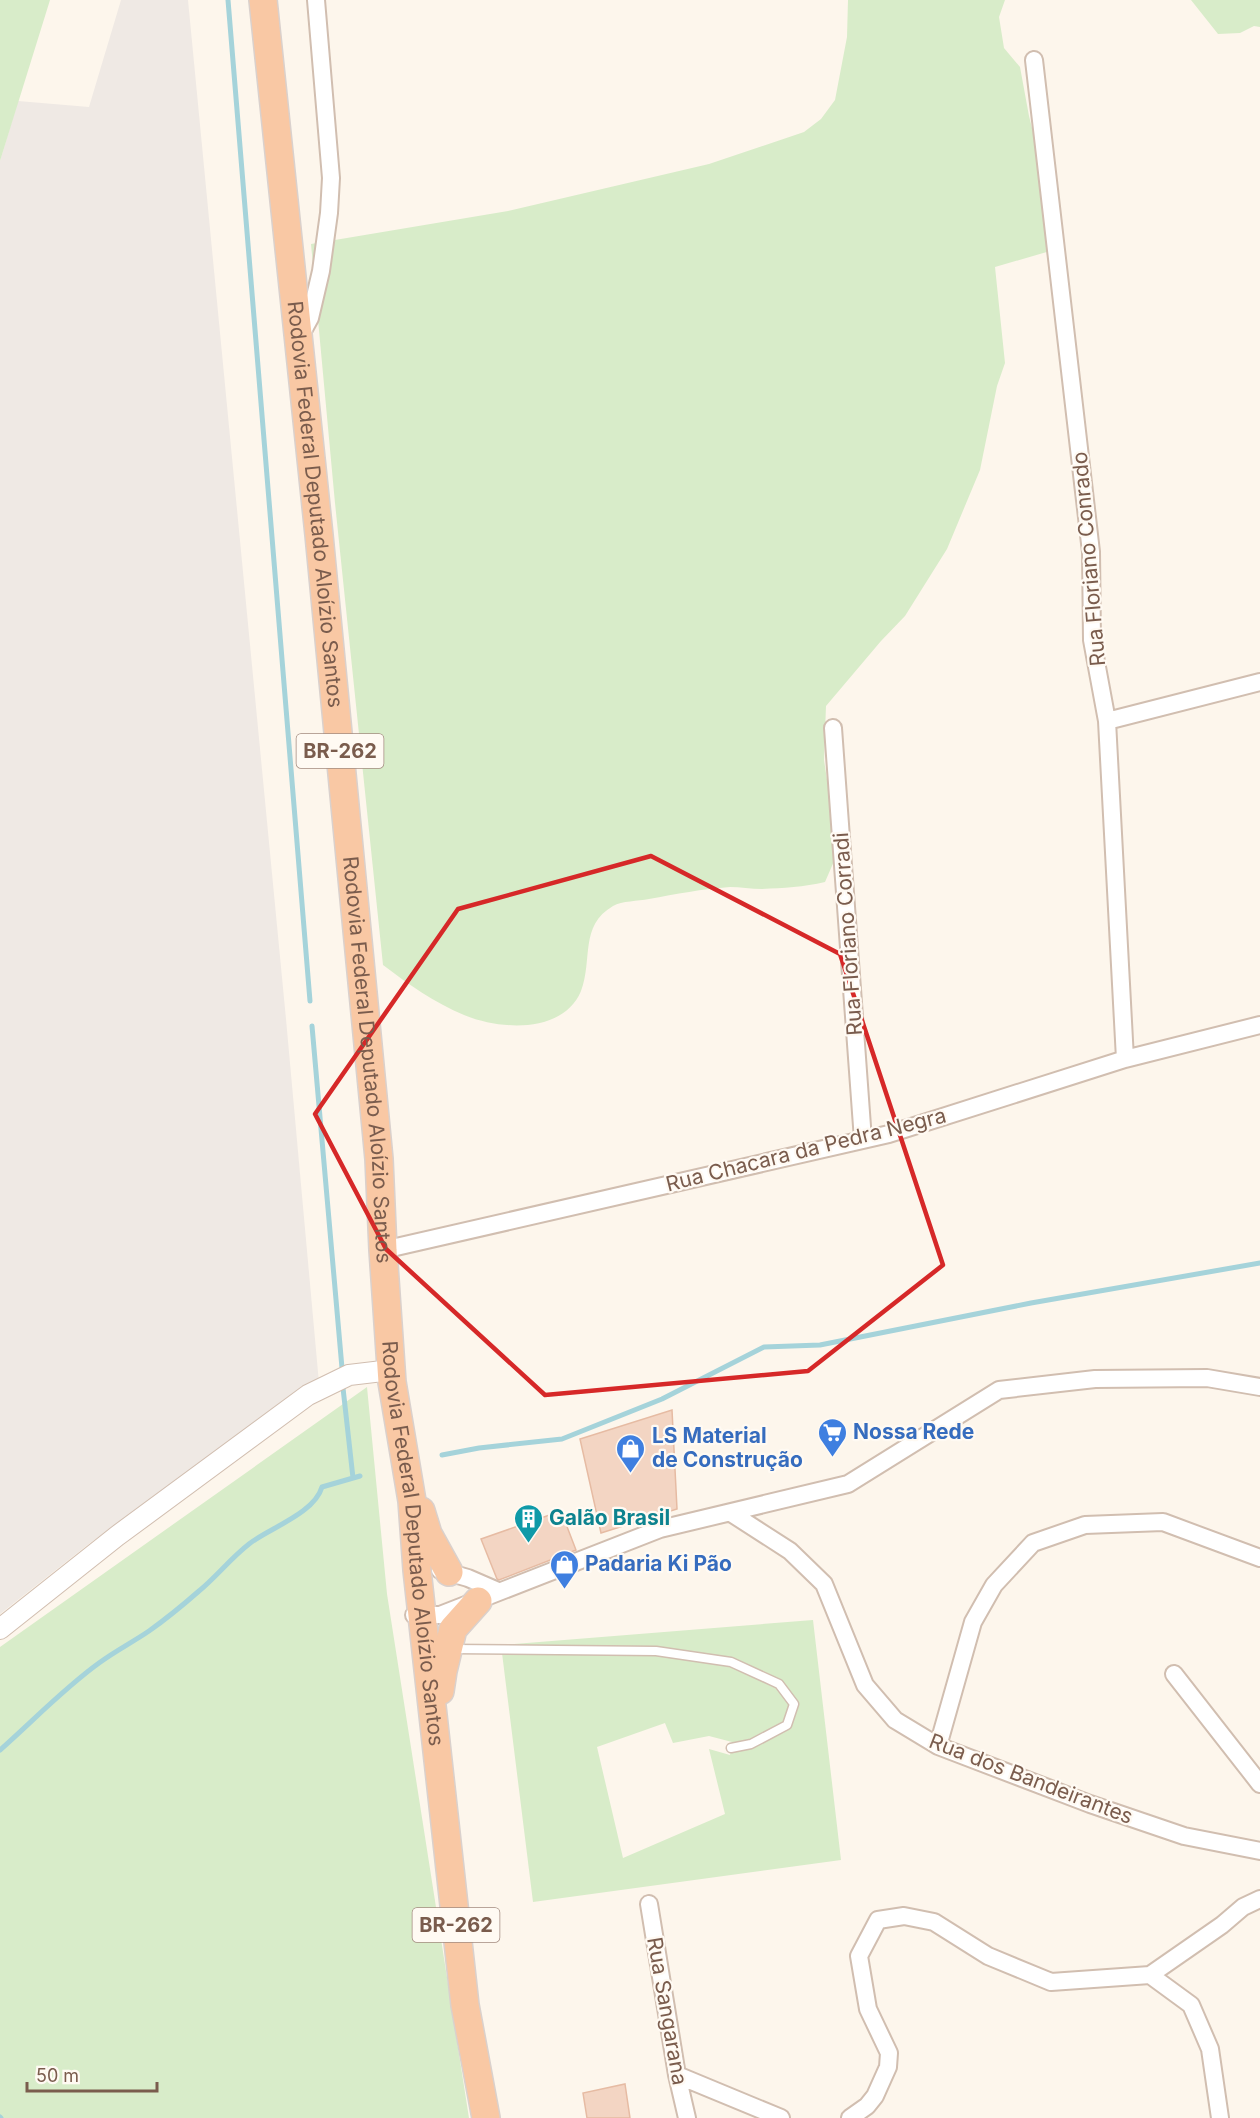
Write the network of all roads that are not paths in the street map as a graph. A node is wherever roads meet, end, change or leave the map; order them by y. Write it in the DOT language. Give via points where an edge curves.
graph roads {
  1 [pos="263,0"];
  2 [pos="316,0"];
  3 [pos="1034,60"];
  4 [pos="298,339"];
  5 [pos="1260,682"];
  6 [pos="1107,721"];
  7 [pos="832,728"];
  8 [pos="1260,1025"];
  9 [pos="1125,1059"];
  10 [pos="863,1140"];
  11 [pos="383,1250"];
  12 [pos="391,1376"];
  13 [pos="1260,1387"];
  14 [pos="407,1470"];
  15 [pos="731,1513"];
  16 [pos="1260,1558"];
  17 [pos="412,1572"];
  18 [pos="449,1572"];
  19 [pos="488,1596"];
  20 [pos="417,1615"];
  21 [pos="0,1629"];
  22 [pos="447,1649"];
  23 [pos="1174,1674"];
  24 [pos="435,1730"];
  25 [pos="938,1746"];
  26 [pos="731,1748"];
  27 [pos="1260,1784"];
  28 [pos="442,1796"];
  29 [pos="1260,1851"];
  30 [pos="1260,1899"];
  31 [pos="649,1904"];
  32 [pos="1150,1975"];
  33 [pos="677,2075"];
  34 [pos="486,2118"];
  35 [pos="687,2118"];
  36 [pos="781,2118"];
  37 [pos="850,2118"];
  38 [pos="1220,2118"];
  1 -- 4 [label="highway, Rodovia Federal Deputado Aloízio Santos / BR-262"];
  2 -- 4 [label="street" via="331,178 319,281 310,318"];
  3 -- 6 [label="street, Rua Floriano Conrado" via="1090,552 1092,640"];
  4 -- 11 [label="highway, Rodovia Federal Deputado Aloízio Santos / BR-262" via="379,1159"];
  5 -- 6 [label="street"];
  6 -- 9 [label="street, Rua Floriano Conrado"];
  7 -- 10 [label="street, Rua Floriano Corradi"];
  8 -- 9 [label="street, Rua Chacara da Pedra Negra"];
  9 -- 10 [label="street, Rua Chacara da Pedra Negra"];
  10 -- 11 [label="street, Rua Chacara da Pedra Negra"];
  11 -- 12 [label="highway, Rodovia Federal Deputado Aloízio Santos / BR-262"];
  12 -- 14 [label="highway, Rodovia Federal Deputado Aloízio Santos / BR-262"];
  12 -- 17 [label="highway"];
  12 -- 21 [label="street" via="349,1375 308,1395 117,1536"];
  13 -- 15 [label="street" via="1207,1377 1095,1379 999,1389 848,1484"];
  14 -- 17 [label="highway, Rodovia Federal Deputado Aloízio Santos / BR-262" via="412,1501"];
  14 -- 18 [label="highway" via="429,1534"];
  15 -- 19 [label="street" via="660,1529"];
  15 -- 25 [label="street, Rua dos Bandeirantes" via="790,1551 824,1584 865,1685 895,1720"];
  16 -- 25 [label="street" via="1162,1522 1085,1525 1033,1543 994,1585 973,1622"];
  17 -- 18 [label="street"];
  17 -- 20 [label="highway, Rodovia Federal Deputado Aloízio Santos / BR-262"];
  18 -- 19 [label="street"];
  19 -- 20 [label="street" via="440,1615"];
  19 -- 22 [label="highway" via="453,1629"];
  20 -- 24 [label="highway, Rodovia Federal Deputado Aloízio Santos / BR-262"];
  20 -- 28 [label="highway" via="421,1735"];
  22 -- 24 [label="highway"];
  22 -- 26 [label="lane" via="656,1651 731,1662 779,1684 794,1704 787,1725 752,1744"];
  23 -- 27 [label="street"];
  24 -- 28 [label="highway, Rodovia Federal Deputado Aloízio Santos / BR-262"];
  25 -- 29 [label="street, Rua dos Bandeirantes" via="1184,1836"];
  28 -- 34 [label="highway, Rodovia Federal Deputado Aloízio Santos / BR-262" via="465,2005"];
  30 -- 32 [label="street" via="1243,1907"];
  31 -- 33 [label="street, Rua Sangarana"];
  32 -- 37 [label="street" via="1051,1982 988,1956 934,1922 904,1916 878,1920 858,1956 868,2009 890,2053 875,2096"];
  32 -- 38 [label="street" via="1191,2005 1210,2049"];
  33 -- 35 [label="street, Rua Sangarana"];
  33 -- 36 [label="street"];
}
